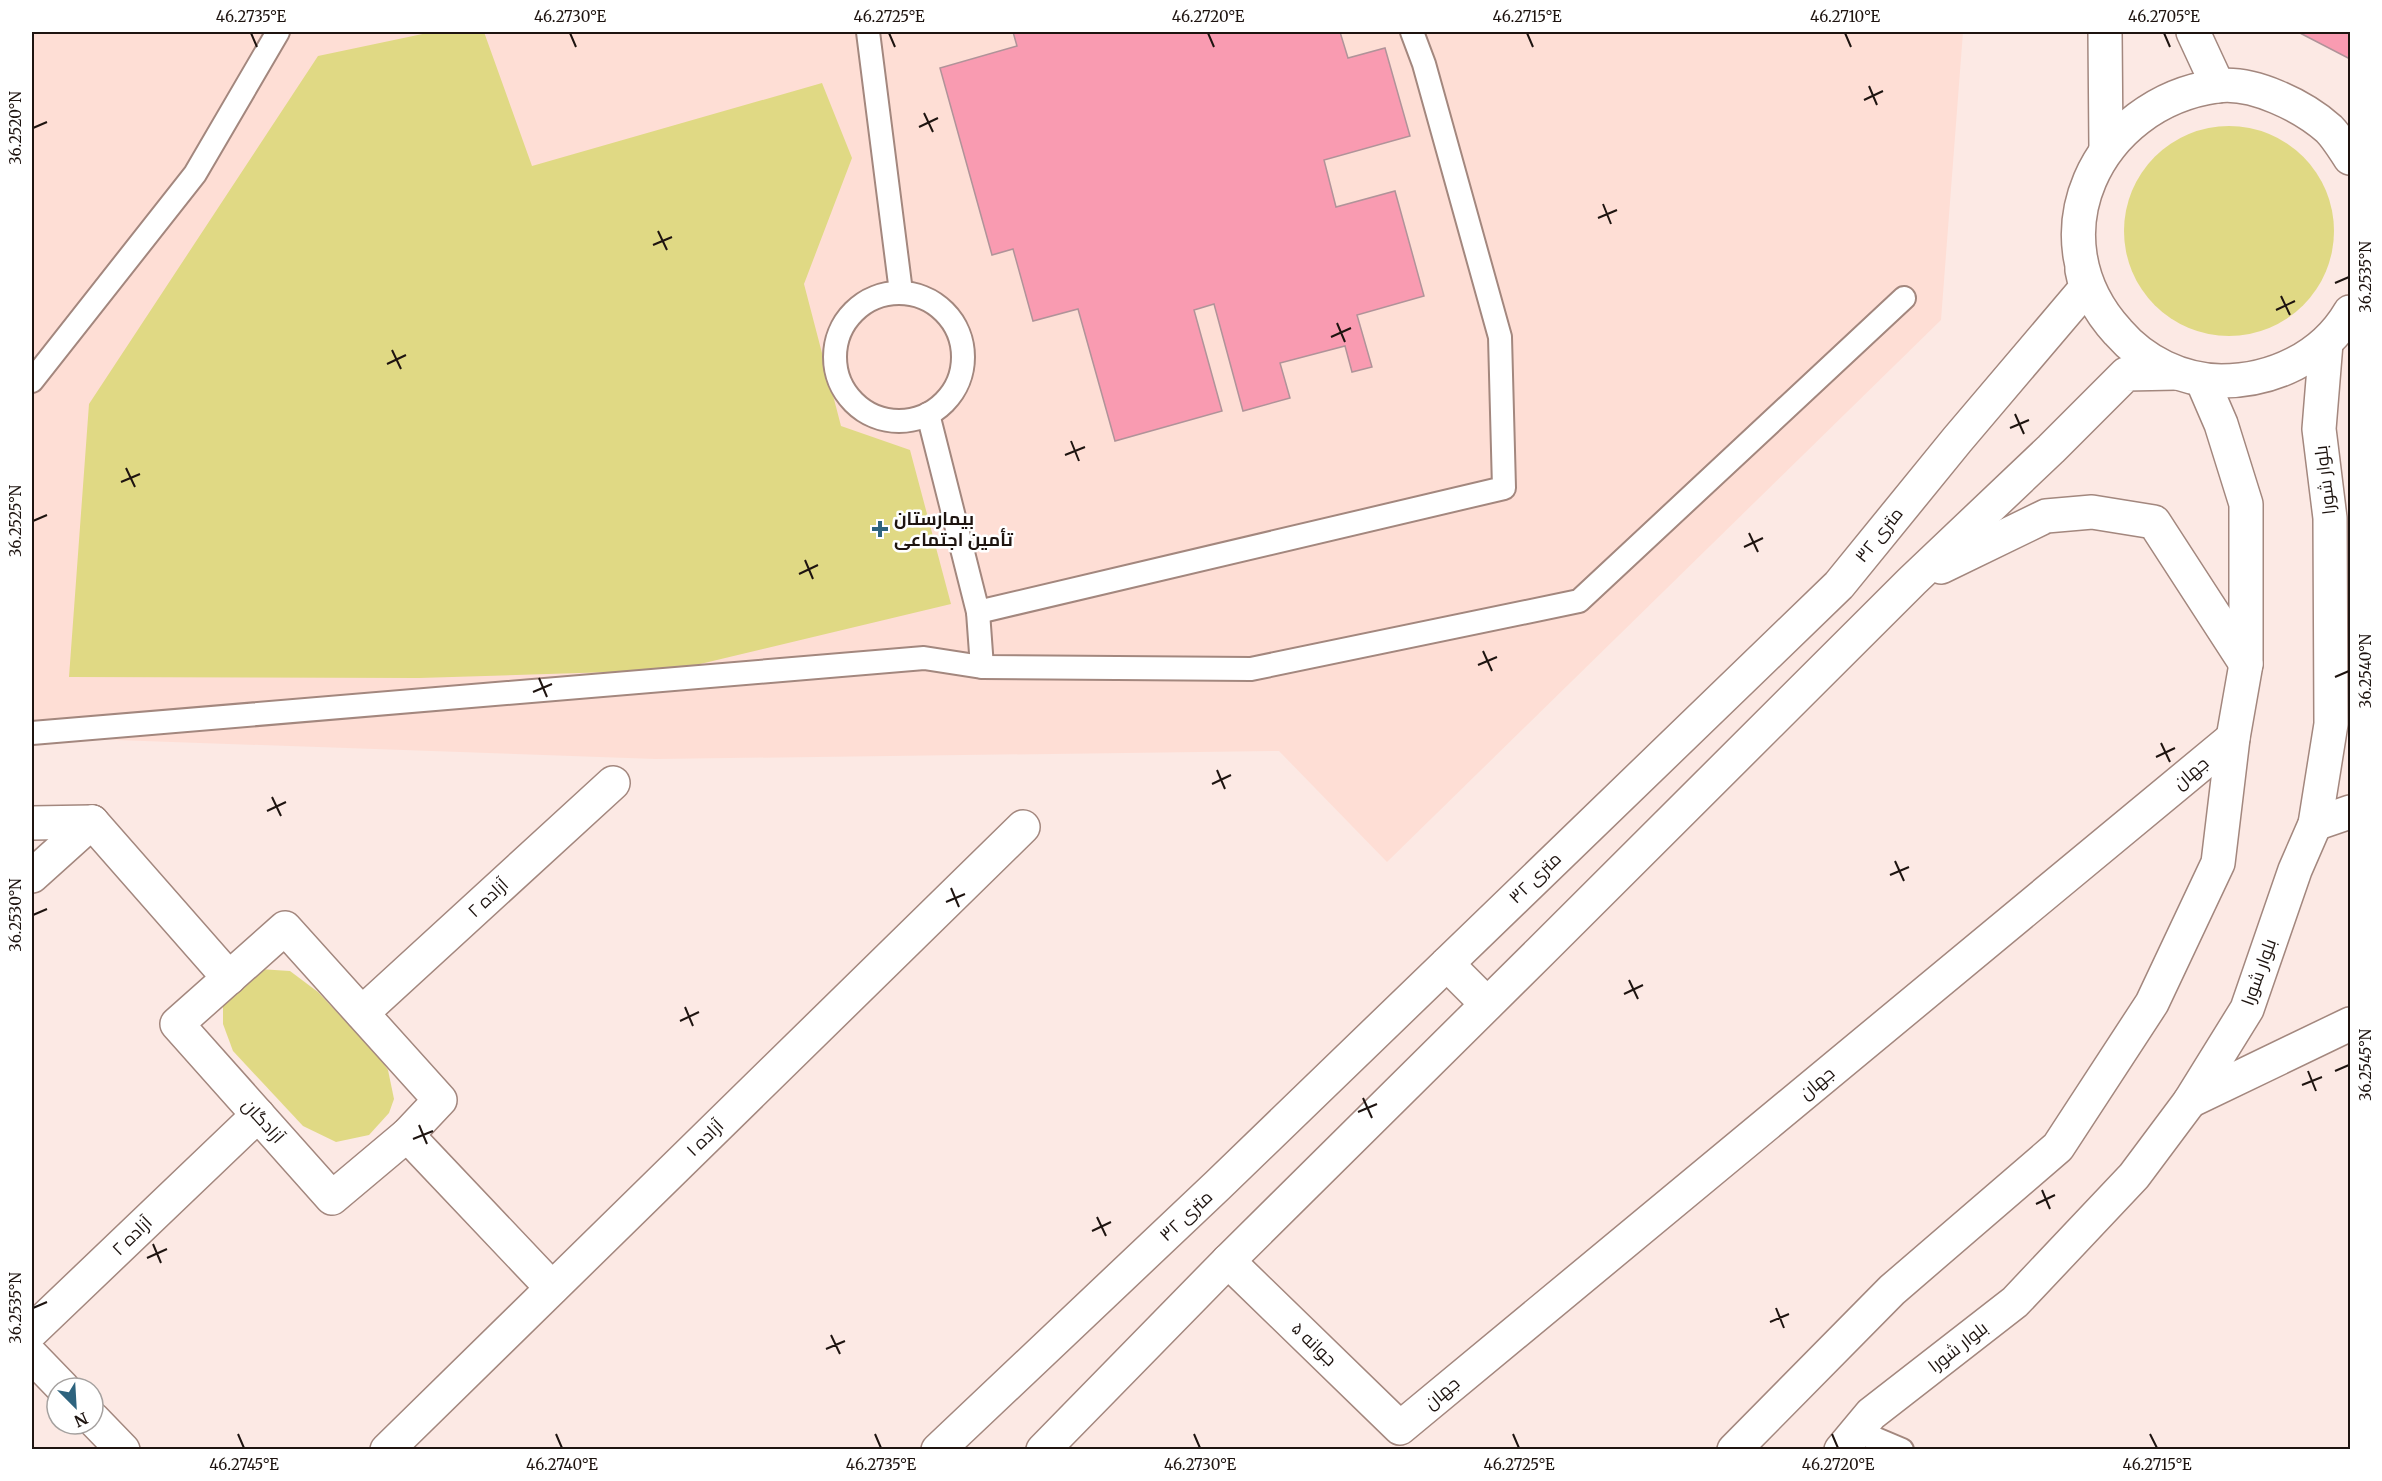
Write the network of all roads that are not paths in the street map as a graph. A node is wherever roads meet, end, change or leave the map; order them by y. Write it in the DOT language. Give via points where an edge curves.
graph roads {
  1 [pos="278,32"];
  2 [pos="868,32"];
  3 [pos="1412,32"];
  4 [pos="2106,32"];
  5 [pos="2193,32"];
  6 [pos="2218,86"];
  7 [pos="2106,149"];
  8 [pos="2350,158"];
  9 [pos="2082,270"];
  10 [pos="901,292"];
  11 [pos="1904,298"];
  12 [pos="2350,312"];
  13 [pos="2326,343"];
  14 [pos="2189,377"];
  15 [pos="32,381"];
  16 [pos="928,414"];
  17 [pos="1912,581"];
  18 [pos="978,612"];
  19 [pos="2341,637"];
  20 [pos="2246,664"];
  21 [pos="982,667"];
  22 [pos="32,733"];
  23 [pos="2233,738"];
  24 [pos="613,783"];
  25 [pos="2350,812"];
  26 [pos="92,822"];
  27 [pos="32,823"];
  28 [pos="2315,824"];
  29 [pos="1023,826"];
  30 [pos="32,876"];
  31 [pos="1447,964"];
  32 [pos="229,978"];
  33 [pos="1487,1004"];
  34 [pos="362,1013"];
  35 [pos="2350,1024"];
  36 [pos="2190,1101"];
  37 [pos="258,1115"];
  38 [pos="407,1136"];
  39 [pos="1228,1261"];
  40 [pos="552,1288"];
  41 [pos="32,1331"];
  42 [pos="32,1356"];
  43 [pos="51,1376"];
  44 [pos="1400,1428"];
  45 [pos="105,1431"];
  46 [pos="1849,1440"];
  47 [pos="123,1449"];
  48 [pos="387,1449"];
  49 [pos="938,1449"];
  50 [pos="1043,1449"];
  51 [pos="1734,1449"];
  52 [pos="1902,1449"];
  1 -- 15 [label="lane" via="195,174"];
  2 -- 10 [label="lane"];
  3 -- 18 [label="lane" via="1500,337 1504,488"];
  4 -- 7 [label="main road"];
  5 -- 6 [label="main road"];
  6 -- 7 [label="main road" via="2166,100 2133,121"];
  6 -- 8 [label="main road" via="2249,89 2292,103 2330,130"];
  7 -- 9 [label="main road" via="2090,177 2081,207 2078,239"];
  9 -- 14 [label="main road" via="2101,314 2127,343"];
  9 -- 31 [label="main road, ۳۲ متری" via="2086,288 1839,585"];
  10 -- 16 [label="lane" via="922,296 940,306 955,323 963,342 958,384 946,401"];
  10 -- 16 [label="lane" via="880,295 861,305 846,320 837,339 834,360 839,381 850,399 867,413 887,421 908,421"];
  11 -- 21 [label="lane" via="1579,601 1251,669"];
  12 -- 13 [label="main road"];
  13 -- 14 [label="main road" via="2289,368 2246,381"];
  13 -- 19 [label="main road, بلوار شورا" via="2319,429"];
  14 -- 17 [label="main road" via="2126,374"];
  14 -- 20 [label="main road" via="2221,424 2246,504"];
  16 -- 18 [label="lane"];
  17 -- 20 [label="main road" via="2046,516 2092,512 2154,522"];
  17 -- 33 [label="main road"];
  18 -- 21 [label="lane"];
  19 -- 28 [label="main road, بلوار شورا"];
  20 -- 23 [label="main road"];
  21 -- 22 [label="lane" via="924,658"];
  23 -- 44 [label="main road, جهان"];
  23 -- 51 [label="main road" via="2218,863 2152,1003 2058,1147 1892,1290"];
  24 -- 34 [label="main road, آزاده ۲"];
  25 -- 28 [label="main road"];
  26 -- 27 [label="main road"];
  26 -- 30 [label="main road"];
  26 -- 32 [label="main road"];
  28 -- 36 [label="main road, بلوار شورا" via="2247,1009"];
  29 -- 40 [label="main road, آزاده ۱"];
  31 -- 33 [label="main road"];
  31 -- 49 [label="main road, ۳۲ متری"];
  32 -- 34 [label="main road, آزادگان" via="285,928"];
  32 -- 37 [label="main road, آزادگان" via="177,1024"];
  33 -- 39 [label="main road"];
  34 -- 38 [label="main road, آزادگان" via="440,1100"];
  35 -- 36 [label="main road"];
  36 -- 46 [label="main road, بلوار شورا" via="2134,1176 2015,1302 1871,1414"];
  37 -- 38 [label="main road, آزادگان" via="332,1198"];
  37 -- 41 [label="main road, آزاده ۲"];
  38 -- 40 [label="main road"];
  39 -- 44 [label="main road, جوانه ۵"];
  39 -- 50 [label="main road"];
  40 -- 48 [label="main road, آزاده ۱"];
  42 -- 43 [label="main road"];
  45 -- 47 [label="main road"];
  46 -- 52 [label="lane"];
}
